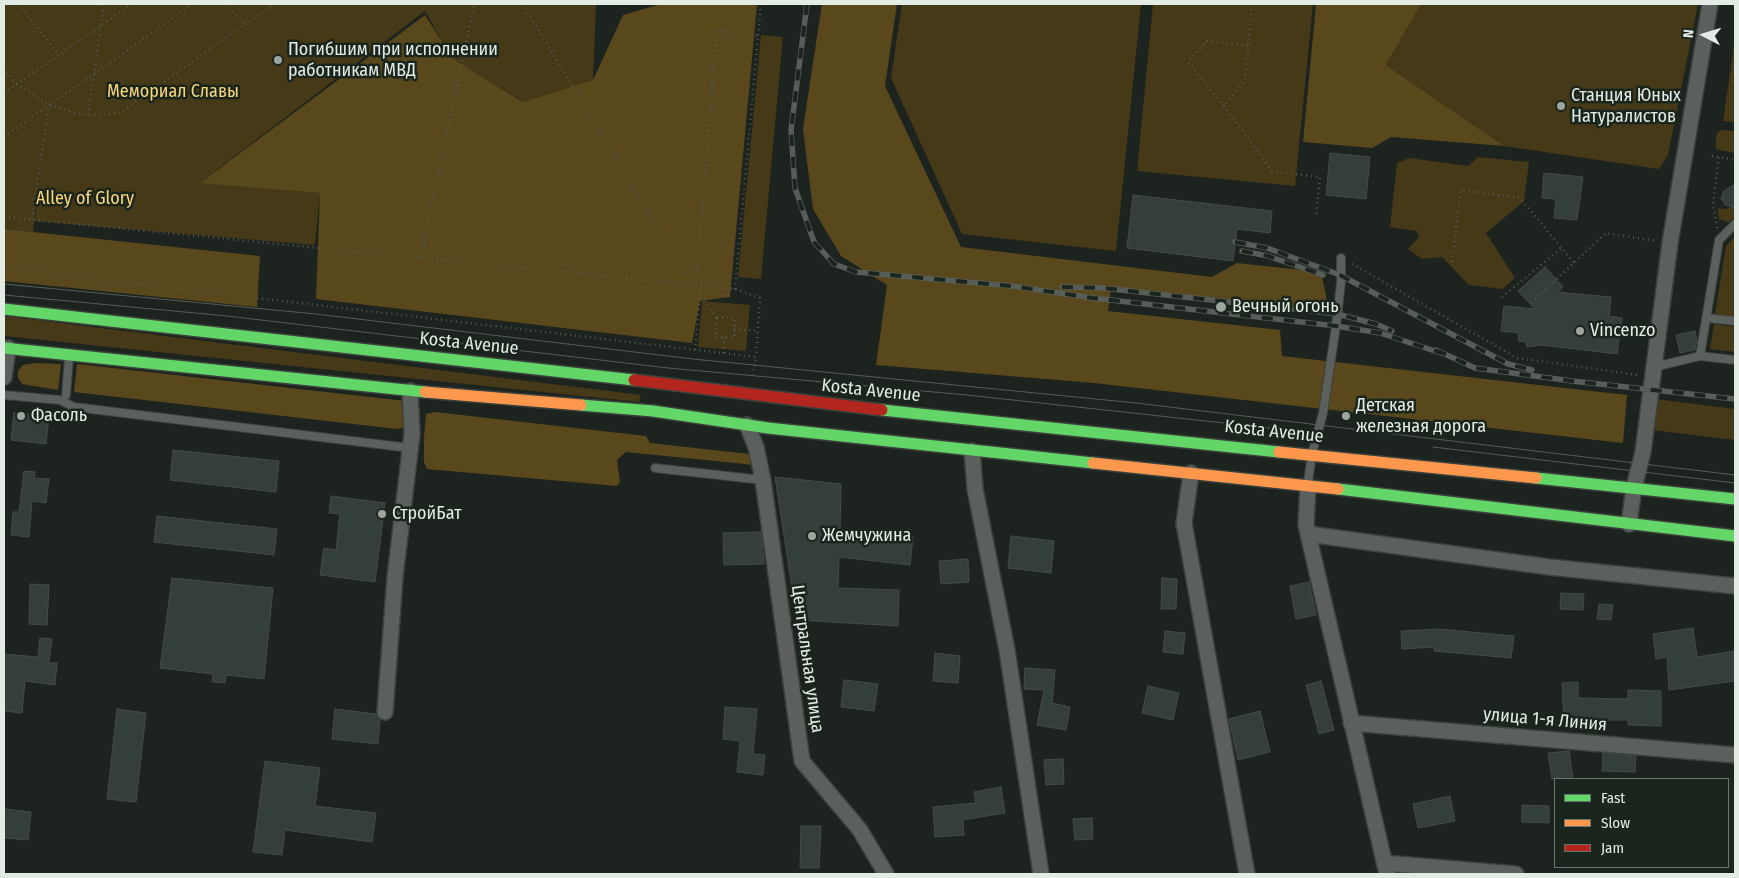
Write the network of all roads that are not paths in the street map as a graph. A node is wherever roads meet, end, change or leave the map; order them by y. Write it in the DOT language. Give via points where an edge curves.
graph roads {
  1 [pos="1710,4"];
  2 [pos="1735,224"];
  3 [pos="1341,258"];
  4 [pos="4,309"];
  5 [pos="1706,318"];
  6 [pos="1735,321"];
  7 [pos="6,348"];
  8 [pos="69,355"];
  9 [pos="1700,356"];
  10 [pos="1735,360"];
  11 [pos="1653,372"];
  12 [pos="4,377"];
  13 [pos="714,389"];
  14 [pos="410,391"];
  15 [pos="4,395"];
  16 [pos="66,395"];
  17 [pos="710,420"];
  18 [pos="747,425"];
  19 [pos="410,448"];
  20 [pos="972,451"];
  21 [pos="1312,454"];
  22 [pos="655,468"];
  23 [pos="1191,473"];
  24 [pos="763,480"];
  25 [pos="1308,486"];
  26 [pos="1634,487"];
  27 [pos="1735,498"];
  28 [pos="1629,524"];
  29 [pos="1308,534"];
  30 [pos="1735,536"];
  31 [pos="1735,586"];
  32 [pos="385,712"];
  33 [pos="1351,722"];
  34 [pos="1735,755"];
  35 [pos="1386,869"];
  36 [pos="886,874"];
  37 [pos="1041,874"];
  38 [pos="1247,874"];
  39 [pos="1516,874"];
  1 -- 11 [label="street" via="1670,243"];
  2 -- 5 [label="lane" via="1719,240"];
  3 -- 21 [label="lane" via="1336,326 1323,413"];
  4 -- 13 [label="main road, Kosta Avenue"];
  5 -- 6 [label="lane"];
  5 -- 9 [label="lane"];
  7 -- 8 [label="main road"];
  7 -- 12 [label="street"];
  8 -- 14 [label="main road"];
  8 -- 16 [label="lane"];
  9 -- 10 [label="lane"];
  9 -- 11 [label="lane"];
  11 -- 26 [label="street" via="1643,452"];
  13 -- 17 [label="main road"];
  13 -- 21 [label="main road, Kosta Avenue" via="859,408"];
  14 -- 17 [label="main road" via="653,411"];
  14 -- 19 [label="street"];
  15 -- 19 [label="lane" via="60,400 74,407"];
  17 -- 18 [label="main road"];
  18 -- 20 [label="main road"];
  18 -- 24 [label="street, Центральная улица"];
  19 -- 32 [label="street" via="395,577"];
  20 -- 23 [label="main road"];
  20 -- 37 [label="street" via="975,489 1007,650"];
  21 -- 25 [label="lane"];
  21 -- 26 [label="main road, Kosta Avenue"];
  22 -- 24 [label="lane"];
  23 -- 25 [label="main road"];
  23 -- 38 [label="street" via="1184,523"];
  24 -- 36 [label="street, Центральная улица" via="802,761 860,830"];
  25 -- 28 [label="main road"];
  25 -- 29 [label="street"];
  26 -- 27 [label="main road, Kosta Avenue"];
  26 -- 28 [label="street"];
  28 -- 30 [label="main road"];
  29 -- 31 [label="street" via="1549,567"];
  29 -- 33 [label="street"];
  33 -- 34 [label="street, улица 1-я Линия"];
  33 -- 35 [label="street"];
  35 -- 39 [label="street"];
}
